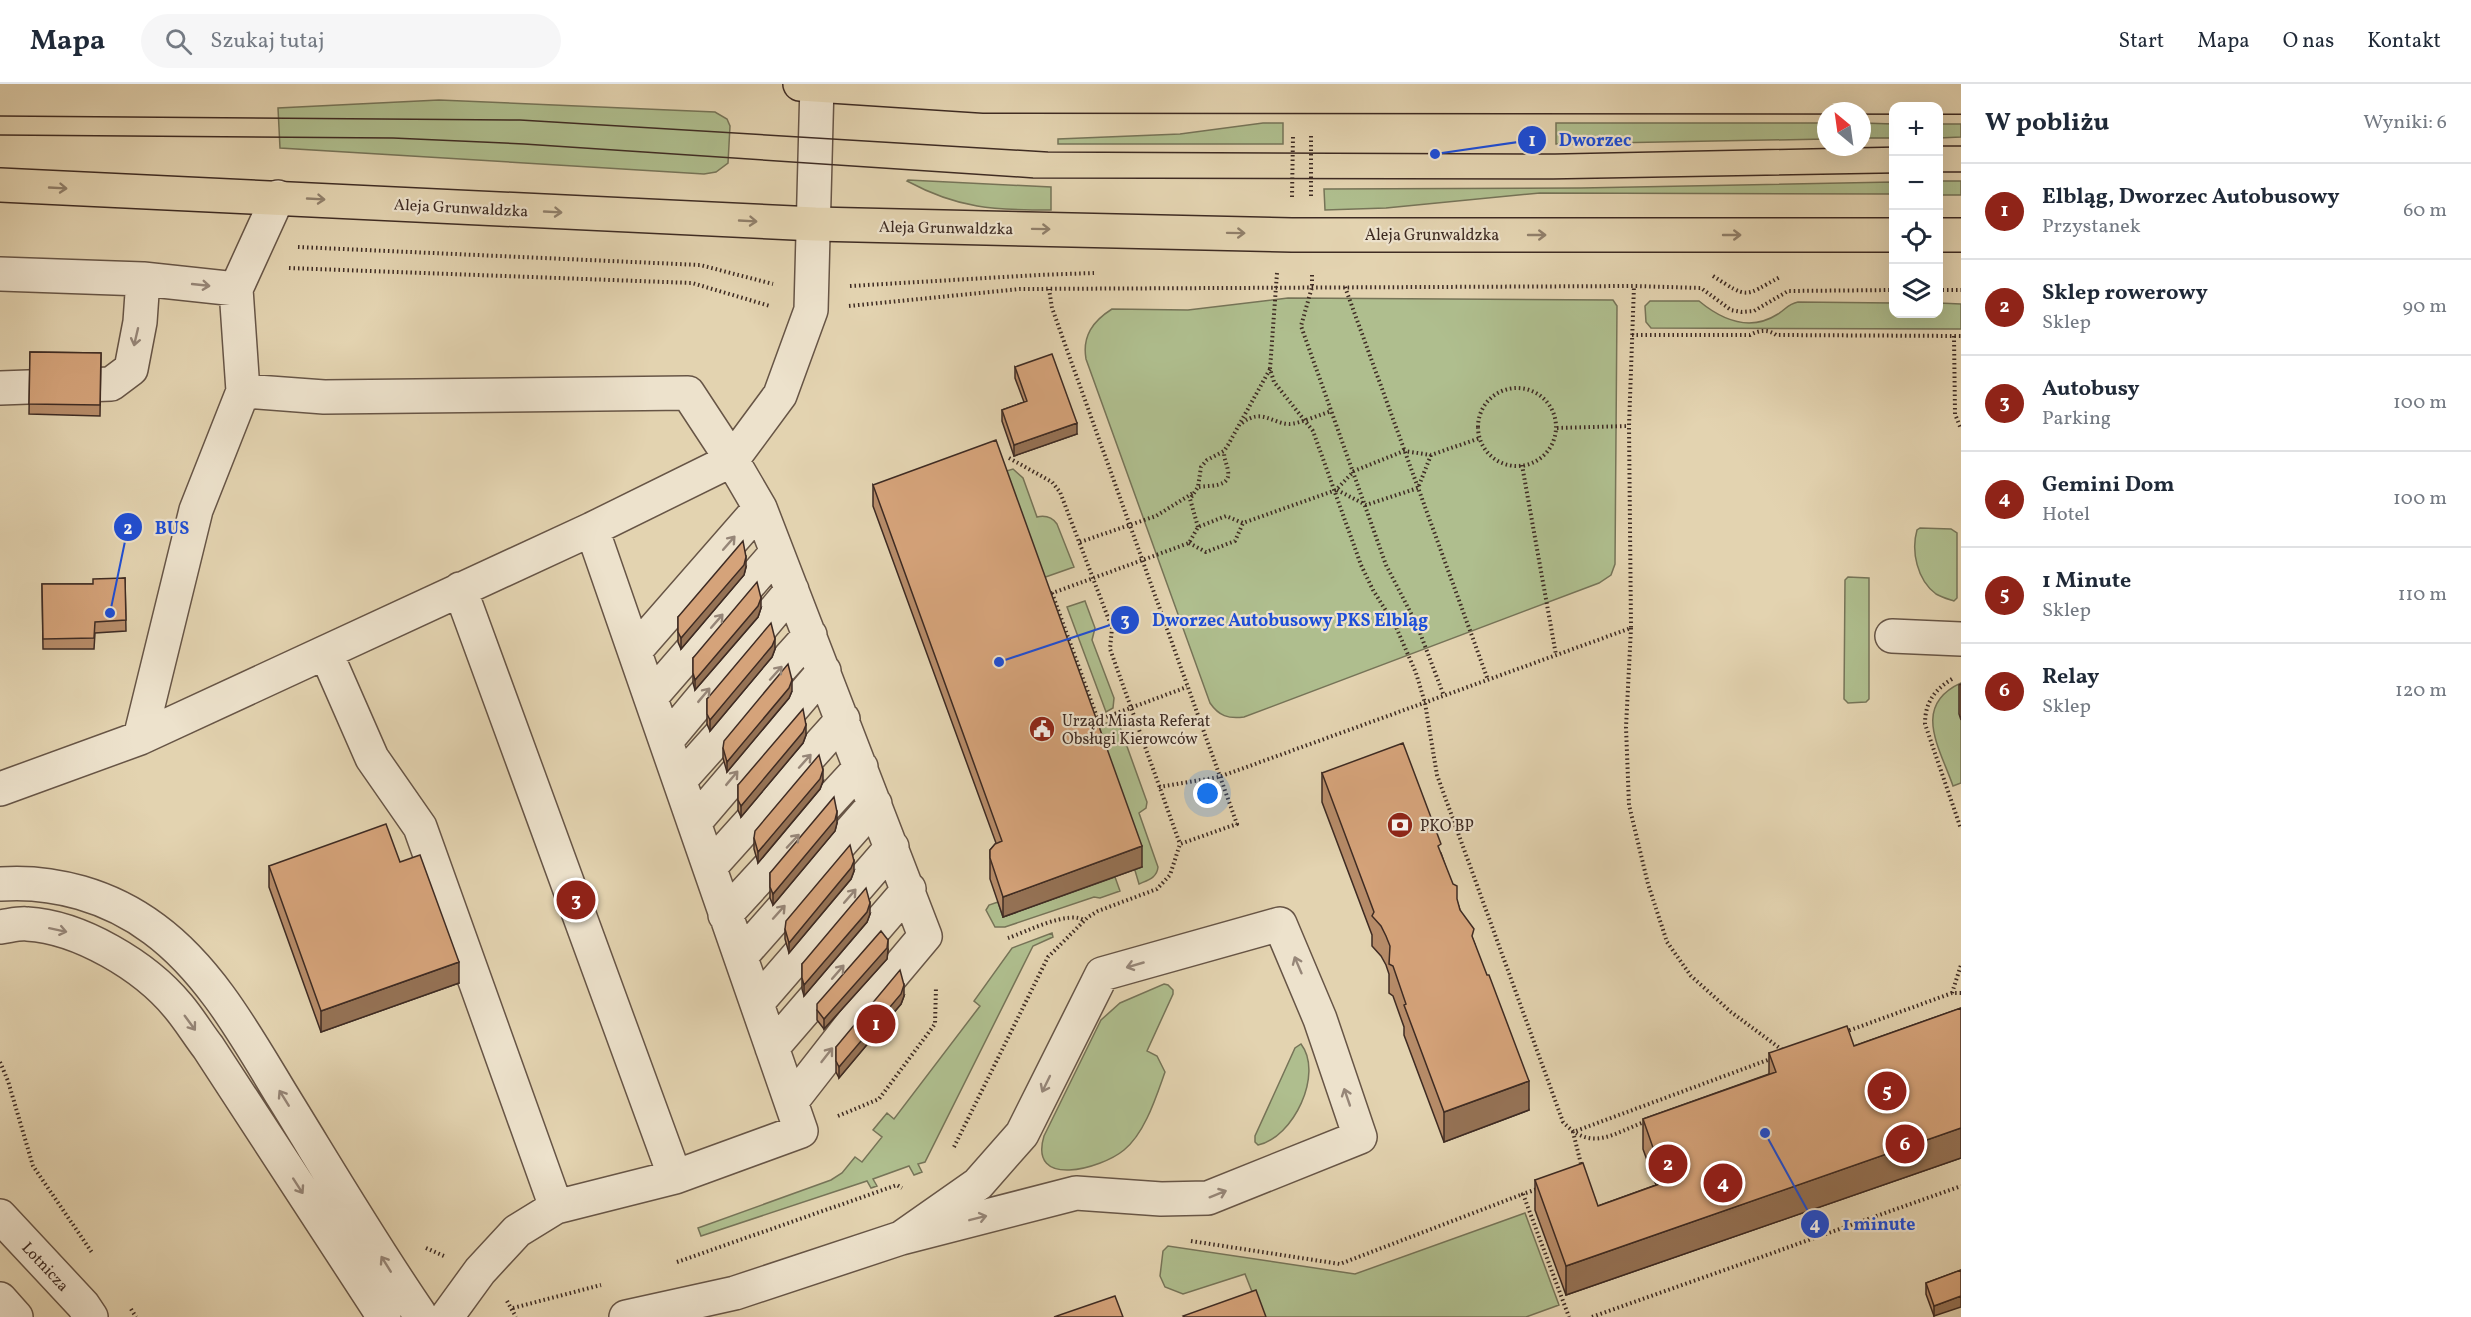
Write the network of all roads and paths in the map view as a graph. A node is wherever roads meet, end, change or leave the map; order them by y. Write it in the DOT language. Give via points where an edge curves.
graph roads {
  1 [pos="811,84"];
  2 [pos="1803,90"];
  3 [pos="1417,91"];
  4 [pos="1961,97"];
  5 [pos="1302,98"];
  6 [pos="0,185"];
  7 [pos="278,197"];
  8 [pos="815,224"];
  9 [pos="1301,234"];
  10 [pos="1889,235"];
  11 [pos="1943,235"];
  12 [pos="1961,235"];
  13 [pos="246,267"];
  14 [pos="1098,273"];
  15 [pos="0,274"];
  16 [pos="143,279"];
  17 [pos="1634,286"];
  18 [pos="1312,287"];
  19 [pos="1345,287"];
  20 [pos="1278,288"];
  21 [pos="1049,290"];
  22 [pos="1889,290"];
  23 [pos="1943,290"];
  24 [pos="1961,290"];
  25 [pos="812,299"];
  26 [pos="1632,335"];
  27 [pos="1954,336"];
  28 [pos="1961,336"];
  29 [pos="1270,369"];
  30 [pos="0,388"];
  31 [pos="243,391"];
  32 [pos="1332,411"];
  33 [pos="1304,420"];
  34 [pos="1239,426"];
  35 [pos="1629,426"];
  36 [pos="1557,429"];
  37 [pos="1961,429"];
  38 [pos="1480,438"];
  39 [pos="1404,451"];
  40 [pos="1224,452"];
  41 [pos="1431,455"];
  42 [pos="1009,458"];
  43 [pos="732,460"];
  44 [pos="1522,465"];
  45 [pos="1354,471"];
  46 [pos="1198,487"];
  47 [pos="1418,488"];
  48 [pos="1336,490"];
  49 [pos="1193,492"];
  50 [pos="1366,506"];
  51 [pos="760,508"];
  52 [pos="1243,523"];
  53 [pos="1130,526"];
  54 [pos="1198,527"];
  55 [pos="592,529"];
  56 [pos="1079,543"];
  57 [pos="1189,543"];
  58 [pos="777,552"];
  59 [pos="1142,561"];
  60 [pos="1093,579"];
  61 [pos="460,589"];
  62 [pos="792,590"];
  63 [pos="1052,593"];
  64 [pos="1044,597"];
  65 [pos="1631,628"];
  66 [pos="810,635"];
  67 [pos="1892,636"];
  68 [pos="1961,639"];
  69 [pos="635,651"];
  70 [pos="326,653"];
  71 [pos="1556,655"];
  72 [pos="824,671"];
  73 [pos="1955,677"];
  74 [pos="1488,680"];
  75 [pos="1187,687"];
  76 [pos="1444,696"];
  77 [pos="651,697"];
  78 [pos="1425,703"];
  79 [pos="1131,708"];
  80 [pos="843,719"];
  81 [pos="140,738"];
  82 [pos="667,740"];
  83 [pos="861,767"];
  84 [pos="1219,777"];
  85 [pos="681,779"];
  86 [pos="1159,787"];
  87 [pos="0,789"];
  88 [pos="875,804"];
  89 [pos="694,823"];
  90 [pos="1960,826"];
  91 [pos="1180,844"];
  92 [pos="892,848"];
  93 [pos="710,867"];
  94 [pos="0,884"];
  95 [pos="909,889"];
  96 [pos="725,915"];
  97 [pos="1084,921"];
  98 [pos="0,927"];
  99 [pos="925,936"];
  100 [pos="1008,938"];
  101 [pos="741,956"];
  102 [pos="1961,965"];
  103 [pos="1952,993"];
  104 [pos="1961,993"];
  105 [pos="757,1003"];
  106 [pos="1842,1033"];
  107 [pos="772,1048"];
  108 [pos="0,1062"];
  109 [pos="796,1116"];
  110 [pos="1649,1120"];
  111 [pos="1573,1132"];
  112 [pos="953,1150"];
  113 [pos="1583,1172"];
  114 [pos="675,1177"];
  115 [pos="1543,1186"];
  116 [pos="1961,1186"];
  117 [pos="910,1193"];
  118 [pos="1524,1194"];
  119 [pos="556,1207"];
  120 [pos="0,1215"];
  121 [pos="901,1238"];
  122 [pos="1187,1240"];
  123 [pos="98,1260"];
  124 [pos="674,1263"];
  125 [pos="609,1283"];
  126 [pos="0,1299"];
  127 [pos="130,1308"];
  128 [pos="513,1308"];
  129 [pos="432,1316"];
  130 [pos="16,1317"];
  131 [pos="91,1317"];
  132 [pos="136,1317"];
  133 [pos="384,1317"];
  134 [pos="626,1317"];
  135 [pos="1569,1317"];
  136 [pos="1592,1317"];
  1 -- 5 [label="main road" via="984,96"];
  1 -- 8 [label="street"];
  2 -- 3 [label="main road"];
  2 -- 4 [label="main road"];
  3 -- 5 [label="main road"];
  5 -- 9 [label="path"];
  5 -- 9 [label="path"];
  6 -- 7 [label="main road, Aleja Grunwaldzka, one-way"];
  7 -- 8 [label="main road, Aleja Grunwaldzka, one-way"];
  7 -- 13 [label="street"];
  8 -- 9 [label="main road, Aleja Grunwaldzka, one-way"];
  8 -- 25 [label="street"];
  9 -- 10 [label="main road, Aleja Grunwaldzka, one-way"];
  9 -- 18 [label="path"];
  9 -- 20 [label="path" via="1290,270 1277,270"];
  11 -- 12 [label="main road"];
  16 -- 13 [label="street, one-way"];
  13 -- 25 [label="path" via="692,284 778,309"];
  13 -- 25 [label="path" via="700,265 780,285"];
  13 -- 31 [label="street"];
  14 -- 25 [label="path" via="1038,274"];
  15 -- 16 [label="street"];
  16 -- 30 [label="street, one-way" via="131,369 111,384"];
  17 -- 19 [label="path"];
  17 -- 22 [label="path" via="1701,288 1731,310 1742,312 1754,311 1788,291"];
  17 -- 26 [label="path"];
  18 -- 19 [label="path"];
  18 -- 20 [label="path"];
  18 -- 32 [label="path" via="1301,326"];
  19 -- 39 [label="path"];
  20 -- 21 [label="path"];
  20 -- 29 [label="path"];
  21 -- 25 [label="path"];
  21 -- 53 [label="path" via="1052,308"];
  23 -- 24 [label="path"];
  25 -- 43 [label="street" via="780,395"];
  26 -- 27 [label="path" via="1750,335 1771,331 1776,335"];
  26 -- 35 [label="path"];
  27 -- 28 [label="path"];
  27 -- 37 [label="path" via="1955,414"];
  29 -- 33 [label="path" via="1274,382"];
  29 -- 34 [label="path"];
  31 -- 43 [label="street" via="324,397 688,393"];
  31 -- 81 [label="street" via="196,510"];
  32 -- 33 [label="path"];
  32 -- 45 [label="path"];
  33 -- 34 [label="path" via="1291,424 1254,417"];
  33 -- 48 [label="path" via="1313,431"];
  34 -- 40 [label="path"];
  35 -- 36 [label="path"];
  35 -- 65 [label="path"];
  36 -- 38 [label="path" via="1555,416 1540,394 1515,387 1491,397 1483,408"];
  36 -- 44 [label="path" via="1550,449 1533,463"];
  38 -- 41 [label="path"];
  38 -- 44 [label="path" via="1490,455 1500,462"];
  39 -- 41 [label="path"];
  39 -- 45 [label="path"];
  39 -- 47 [label="path"];
  40 -- 46 [label="path" via="1201,467"];
  40 -- 46 [label="path" via="1228,476 1224,482"];
  41 -- 47 [label="path"];
  42 -- 56 [label="path" via="1056,486"];
  43 -- 51 [label="street"];
  43 -- 55 [label="street"];
  44 -- 71 [label="path"];
  45 -- 48 [label="path"];
  45 -- 50 [label="path"];
  46 -- 49 [label="path"];
  47 -- 50 [label="path"];
  47 -- 74 [label="path"];
  48 -- 50 [label="path"];
  48 -- 52 [label="path"];
  48 -- 78 [label="path" via="1361,565 1404,645"];
  49 -- 53 [label="path" via="1156,516"];
  49 -- 54 [label="path" via="1191,505"];
  50 -- 76 [label="path" via="1386,565 1417,625"];
  51 -- 58 [label="street"];
  69 -- 51 [label="street, one-way"];
  52 -- 54 [label="path" via="1226,516"];
  52 -- 57 [label="path" via="1235,541 1206,552"];
  53 -- 56 [label="path"];
  53 -- 59 [label="path"];
  54 -- 57 [label="path"];
  55 -- 61 [label="street"];
  55 -- 69 [label="street"];
  56 -- 60 [label="path"];
  57 -- 59 [label="path"];
  58 -- 62 [label="street"];
  77 -- 58 [label="street, one-way"];
  59 -- 60 [label="path"];
  59 -- 75 [label="path"];
  60 -- 63 [label="path"];
  60 -- 79 [label="path" via="1112,628 1110,649"];
  61 -- 70 [label="street"];
  61 -- 114 [label="street"];
  62 -- 66 [label="street"];
  82 -- 62 [label="street, one-way"];
  63 -- 64 [label="path"];
  63 -- 79 [label="path" via="1098,720"];
  65 -- 71 [label="path"];
  65 -- 111 [label="path" via="1626,727 1629,805 1667,942 1691,976 1786,1053"];
  66 -- 72 [label="street"];
  85 -- 66 [label="street, one-way"];
  67 -- 68 [label="street"];
  69 -- 77 [label="street"];
  70 -- 81 [label="street"];
  70 -- 119 [label="street" via="372,758 420,827"];
  71 -- 74 [label="path"];
  72 -- 80 [label="street"];
  89 -- 72 [label="street, one-way"];
  73 -- 90 [label="path" via="1930,698 1925,724"];
  74 -- 76 [label="path"];
  75 -- 79 [label="path"];
  75 -- 84 [label="path"];
  76 -- 78 [label="path"];
  77 -- 82 [label="street"];
  78 -- 84 [label="path"];
  78 -- 111 [label="path" via="1437,776 1563,1122"];
  79 -- 86 [label="path"];
  80 -- 83 [label="street"];
  93 -- 80 [label="street, one-way"];
  81 -- 87 [label="street"];
  82 -- 85 [label="street"];
  83 -- 88 [label="street"];
  96 -- 83 [label="street, one-way"];
  84 -- 86 [label="path"];
  84 -- 91 [label="path" via="1237,824"];
  85 -- 89 [label="street"];
  86 -- 91 [label="path"];
  88 -- 92 [label="street"];
  101 -- 88 [label="street, one-way"];
  89 -- 93 [label="street"];
  91 -- 97 [label="path" via="1170,875 1157,889 1108,906"];
  92 -- 95 [label="street"];
  105 -- 92 [label="street, one-way"];
  93 -- 96 [label="street"];
  129 -- 94 [label="street, one-way" via="390,1270 237,1022 180,951 153,928 83,892 36,884"];
  95 -- 99 [label="street"];
  107 -- 95 [label="street, one-way"];
  96 -- 101 [label="street"];
  97 -- 100 [label="path" via="1068,917"];
  97 -- 112 [label="path" via="1041,967"];
  98 -- 133 [label="street, one-way" via="27,924 72,933 115,954 178,1005"];
  109 -- 99 [label="street, one-way" via="862,1011"];
  99 -- 109 [label="path" via="936,976 935,1024 879,1100"];
  101 -- 105 [label="street"];
  102 -- 103 [label="path"];
  103 -- 104 [label="path"];
  103 -- 106 [label="path"];
  105 -- 107 [label="street"];
  107 -- 109 [label="street"];
  108 -- 123 [label="path" via="33,1166"];
  109 -- 114 [label="street"];
  110 -- 111 [label="path" via="1595,1140"];
  111 -- 113 [label="path"];
  114 -- 119 [label="street"];
  115 -- 118 [label="path"];
  116 -- 136 [label="path"];
  117 -- 124 [label="path" via="897,1185"];
  118 -- 122 [label="path" via="1340,1264"];
  118 -- 135 [label="path"];
  119 -- 129 [label="street" via="517,1232"];
  120 -- 131 [label="street, Lotnicza"];
  121 -- 121 [label="street, one-way" via="1076,1193 1208,1198 1360,1137 1320,1019 1280,924 1102,974 1022,1134 978,1184"];
  121 -- 134 [label="street" via="735,1293"];
  125 -- 128 [label="path"];
  126 -- 130 [label="street"];
  127 -- 132 [label="path"];
}
